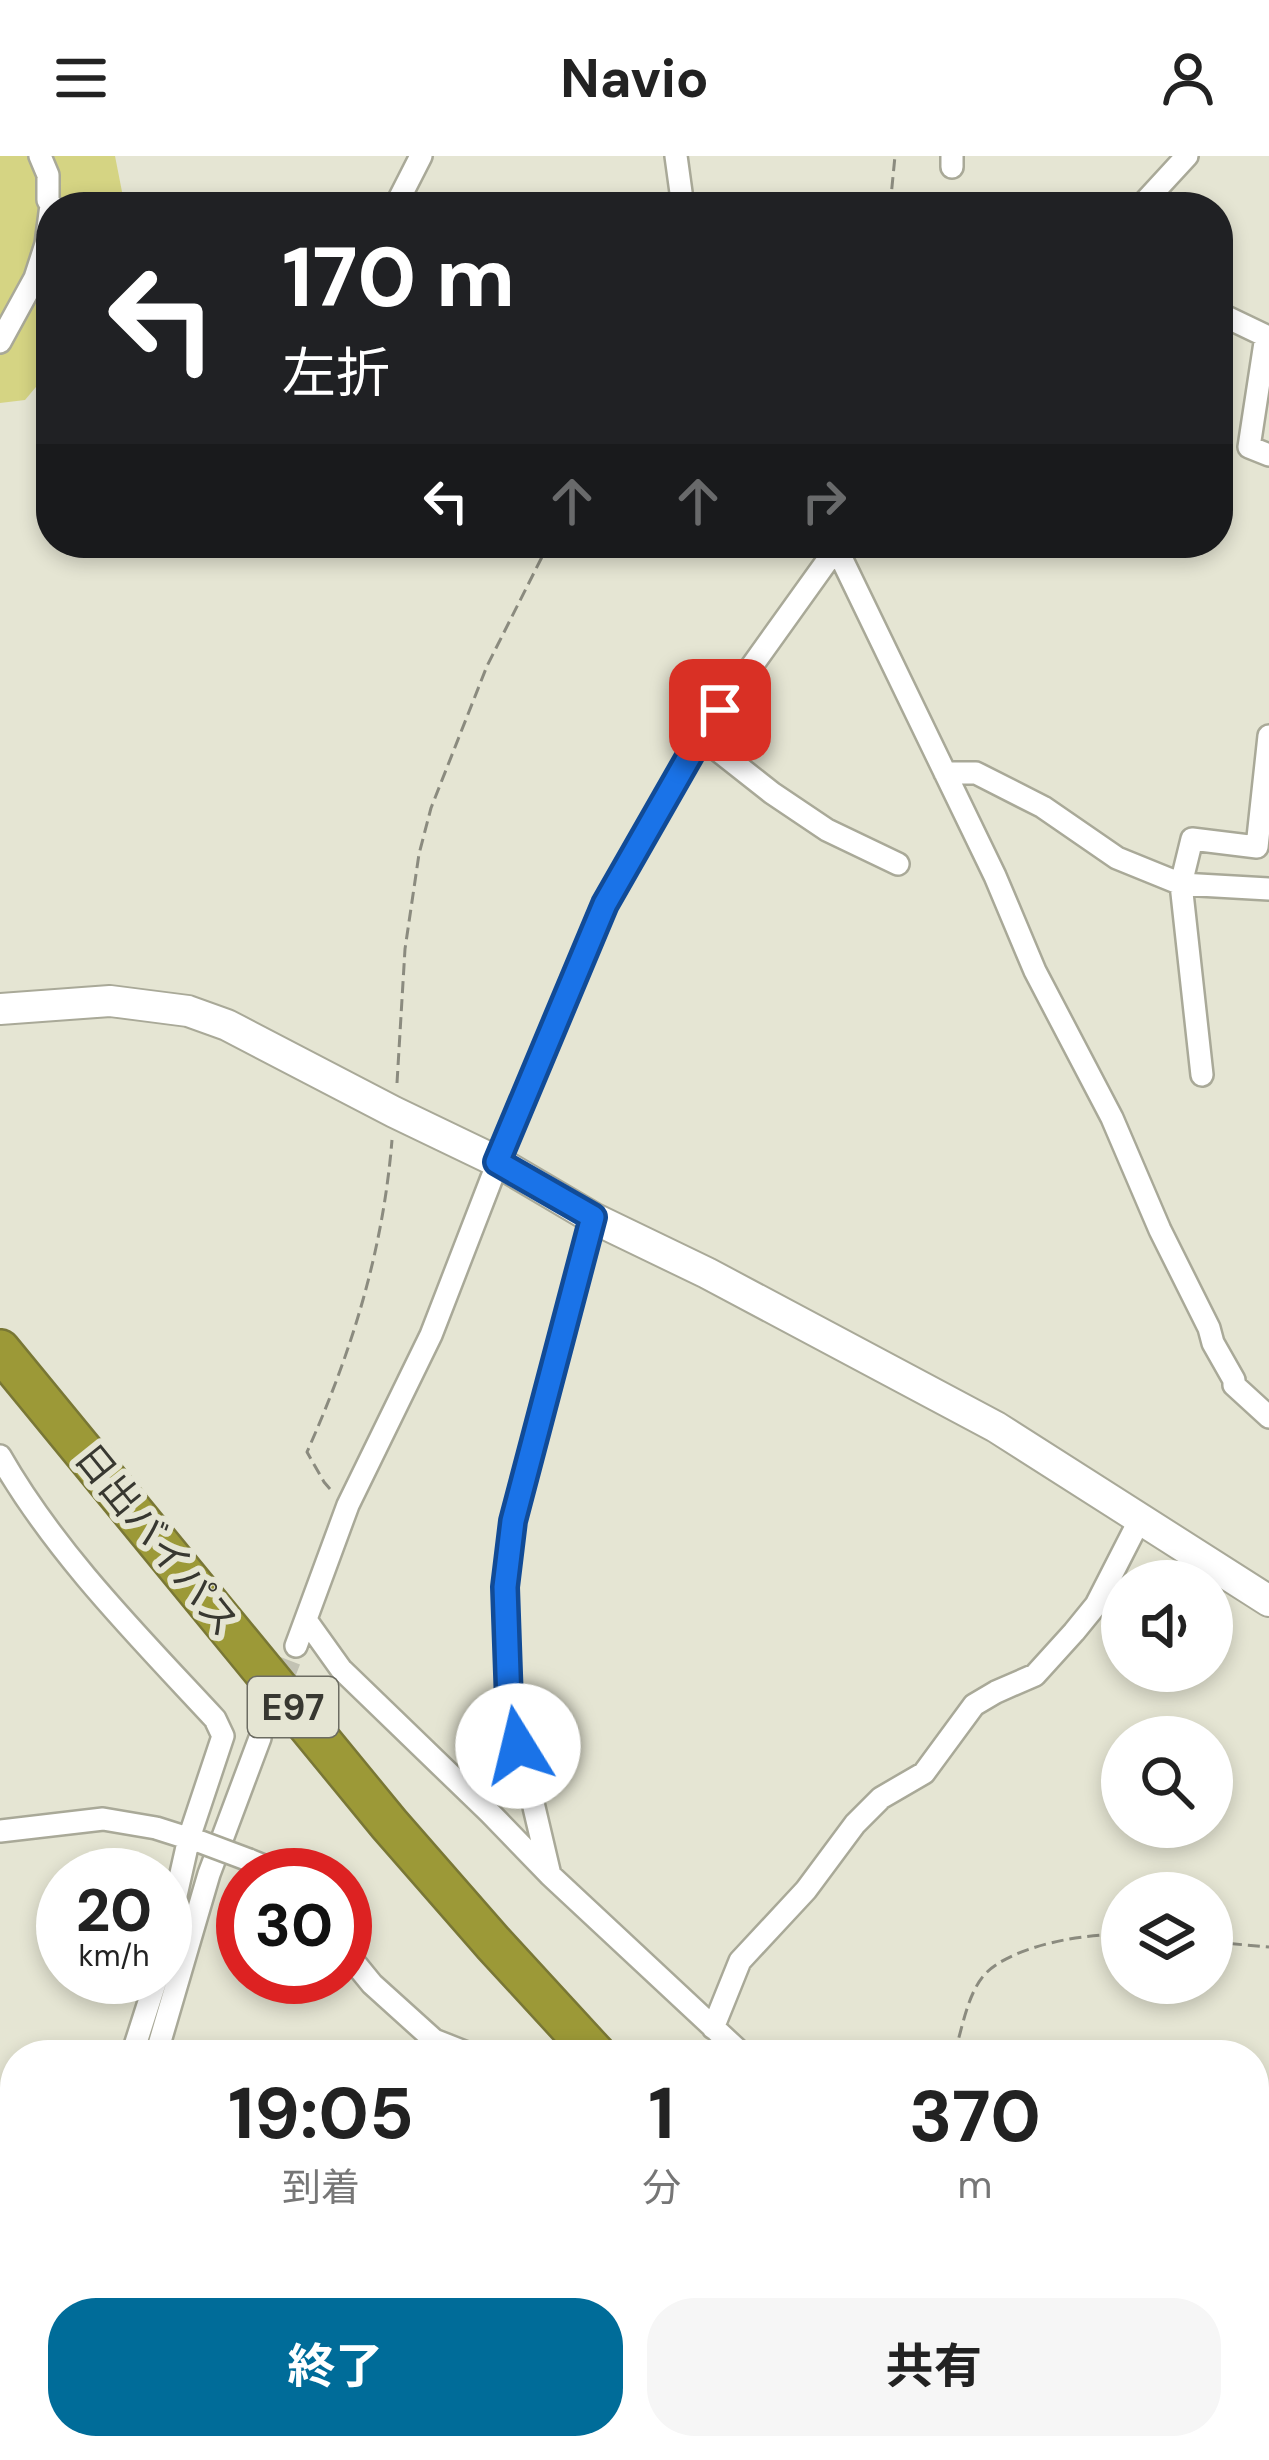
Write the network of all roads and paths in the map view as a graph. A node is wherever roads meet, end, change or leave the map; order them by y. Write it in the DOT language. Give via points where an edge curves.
graph roads {
  1 [pos="40,156"];
  2 [pos="421,156"];
  3 [pos="676,156"];
  4 [pos="895,156"];
  5 [pos="1187,156"];
  6 [pos="48,192"];
  7 [pos="403,192"];
  8 [pos="681,192"];
  9 [pos="891,192"];
  10 [pos="1154,192"];
  11 [pos="36,275"];
  12 [pos="1233,319"];
  13 [pos="1268,332"];
  14 [pos="0,342"];
  15 [pos="1261,426"];
  16 [pos="1269,455"];
  17 [pos="541,558"];
  18 [pos="828,558"];
  19 [pos="843,558"];
  20 [pos="701,736"];
  21 [pos="1269,736"];
  22 [pos="945,773"];
  23 [pos="898,864"];
  24 [pos="1181,884"];
  25 [pos="1269,889"];
  26 [pos="0,1009"];
  27 [pos="1202,1076"];
  28 [pos="394,1112"];
  29 [pos="497,1162"];
  30 [pos="593,1217"];
  31 [pos="0,1350"];
  32 [pos="1269,1417"];
  33 [pos="0,1456"];
  34 [pos="348,1505"];
  35 [pos="1140,1520"];
  36 [pos="1269,1601"];
  37 [pos="306,1620"];
  38 [pos="296,1646"];
  39 [pos="260,1738"];
  40 [pos="0,1831"];
  41 [pos="195,1840"];
  42 [pos="217,1848"];
  43 [pos="192,1850"];
  44 [pos="550,1875"];
  45 [pos="1101,1935"];
  46 [pos="1233,1944"];
  47 [pos="1269,1947"];
  48 [pos="372,1984"];
  49 [pos="148,2004"];
  50 [pos="713,2028"];
  51 [pos="137,2040"];
  52 [pos="160,2040"];
  53 [pos="434,2040"];
  54 [pos="582,2040"];
  55 [pos="726,2040"];
  56 [pos="959,2040"];
  1 -- 6 [label="street"];
  2 -- 7 [label="street"];
  3 -- 8 [label="street"];
  4 -- 9 [label="path"];
  5 -- 10 [label="street"];
  11 -- 14 [label="street"];
  12 -- 13 [label="street"];
  13 -- 15 [label="street"];
  15 -- 16 [label="street" via="1250,447"];
  17 -- 28 [label="path" via="487,666 431,808 405,949"];
  18 -- 20 [label="street"];
  19 -- 22 [label="street"];
  20 -- 23 [label="street" via="827,830"];
  20 -- 29 [label="street" via="605,904"];
  21 -- 24 [label="street" via="1257,847 1192,839"];
  22 -- 24 [label="street" via="976,773 1118,858"];
  22 -- 32 [label="street" via="1234,1385"];
  24 -- 25 [label="street"];
  24 -- 27 [label="street"];
  26 -- 28 [label="street" via="110,1001 188,1012"];
  28 -- 29 [label="street"];
  28 -- 34 [label="path" via="370,1281 307,1452"];
  29 -- 30 [label="street"];
  29 -- 34 [label="street" via="431,1335"];
  30 -- 35 [label="street" via="996,1427"];
  30 -- 44 [label="street" via="513,1521 505,1587 509,1702"];
  31 -- 54 [label="highway, 日出バイパス / E97" via="389,1824"];
  33 -- 41 [label="street" via="93,1585 215,1719 223,1736"];
  34 -- 37 [label="street"];
  35 -- 36 [label="street"];
  35 -- 50 [label="street" via="1096,1605 1035,1675 974,1705 924,1773 855,1824 740,1961"];
  37 -- 38 [label="street"];
  37 -- 44 [label="street" via="341,1669"];
  39 -- 52 [label="street"];
  40 -- 41 [label="street" via="104,1819"];
  41 -- 42 [label="street, bridge"];
  41 -- 43 [label="street"];
  44 -- 50 [label="street"];
  45 -- 56 [label="path" via="1059,1941 986,1972"];
  46 -- 47 [label="path"];
  48 -- 53 [label="street"];
  49 -- 51 [label="street"];
  50 -- 55 [label="street"];
}
